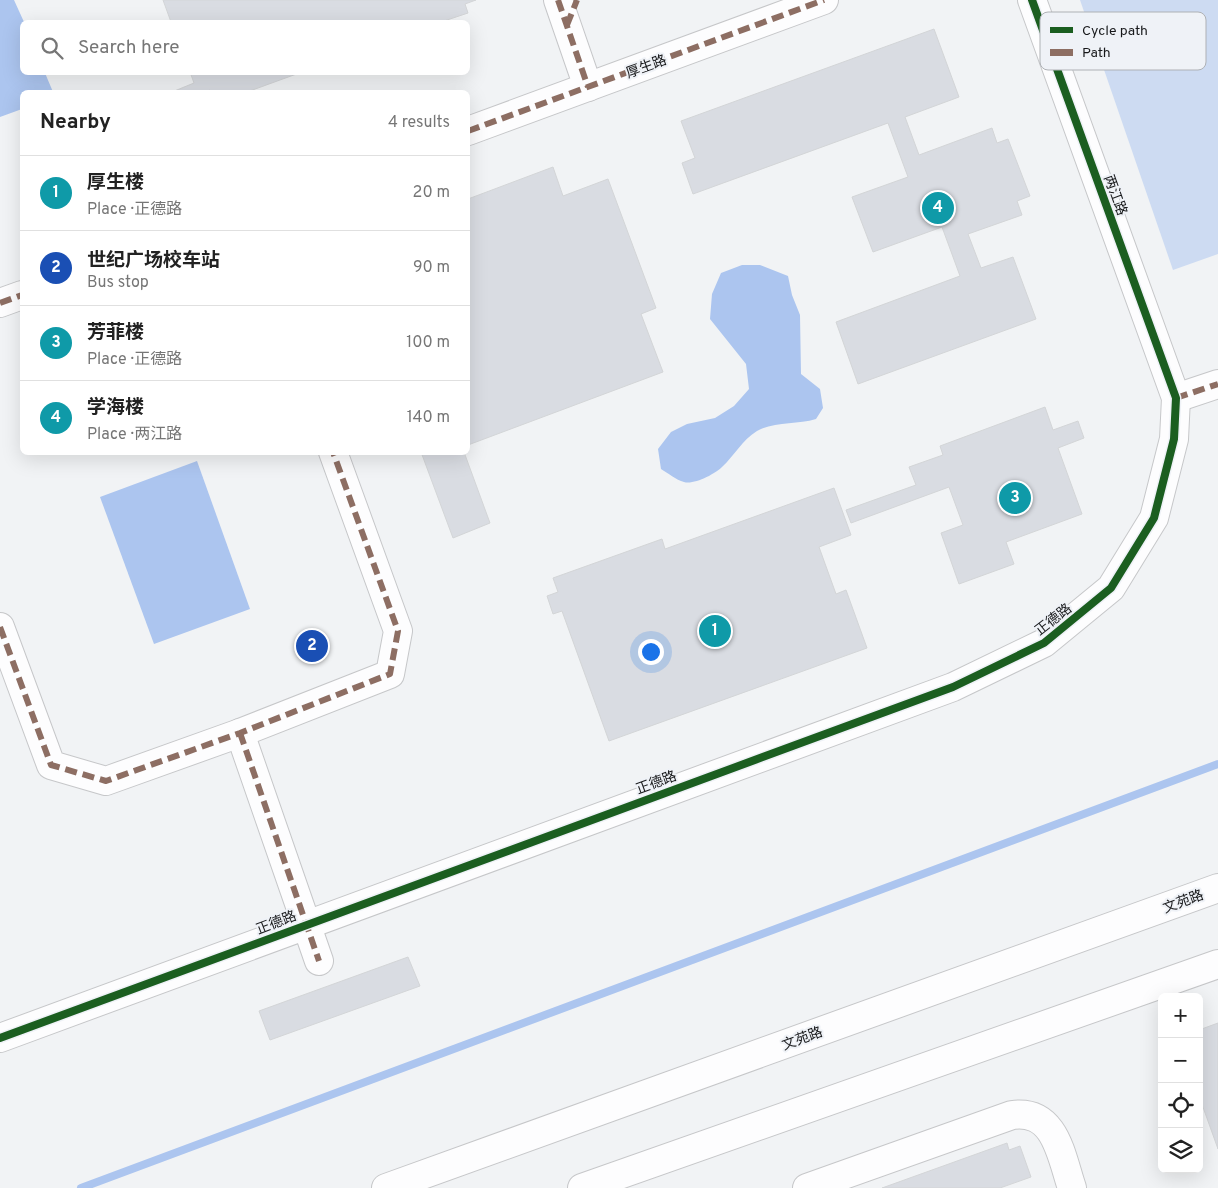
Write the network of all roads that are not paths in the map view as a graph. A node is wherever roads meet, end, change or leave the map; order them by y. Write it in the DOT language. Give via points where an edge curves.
graph roads {
  1 [pos="558,0"];
  2 [pos="824,0"];
  3 [pos="1032,0"];
  4 [pos="1040,22"];
  5 [pos="1057,70"];
  6 [pos="588,87"];
  7 [pos="470,130"];
  8 [pos="20,296"];
  9 [pos="0,303"];
  10 [pos="1218,384"];
  11 [pos="1176,398"];
  12 [pos="334,455"];
  13 [pos="0,627"];
  14 [pos="240,733"];
  15 [pos="1218,888"];
  16 [pos="305,924"];
  17 [pos="319,961"];
  18 [pos="1218,964"];
  19 [pos="0,1038"];
  20 [pos="392,1187"];
  21 [pos="582,1188"];
  22 [pos="807,1188"];
  23 [pos="1072,1188"];
  1 -- 6 [label="street"];
  2 -- 6 [label="street, 厚生路"];
  3 -- 4 [label="street, 两江路"];
  5 -- 11 [label="street, 两江路"];
  6 -- 7 [label="street, 厚生路"];
  8 -- 9 [label="street"];
  10 -- 11 [label="street"];
  11 -- 16 [label="street, 正德路" via="1174,439 1154,518 1111,588 1044,643 953,687"];
  12 -- 14 [label="street" via="398,631 390,674"];
  13 -- 14 [label="street" via="51,765 106,781"];
  14 -- 16 [label="street"];
  15 -- 20 [label="street, 文苑路"];
  16 -- 17 [label="street"];
  16 -- 19 [label="street, 正德路"];
  18 -- 21 [label="street"];
  22 -- 23 [label="street" via="1021,1114 1031,1115 1048,1126"];
}
